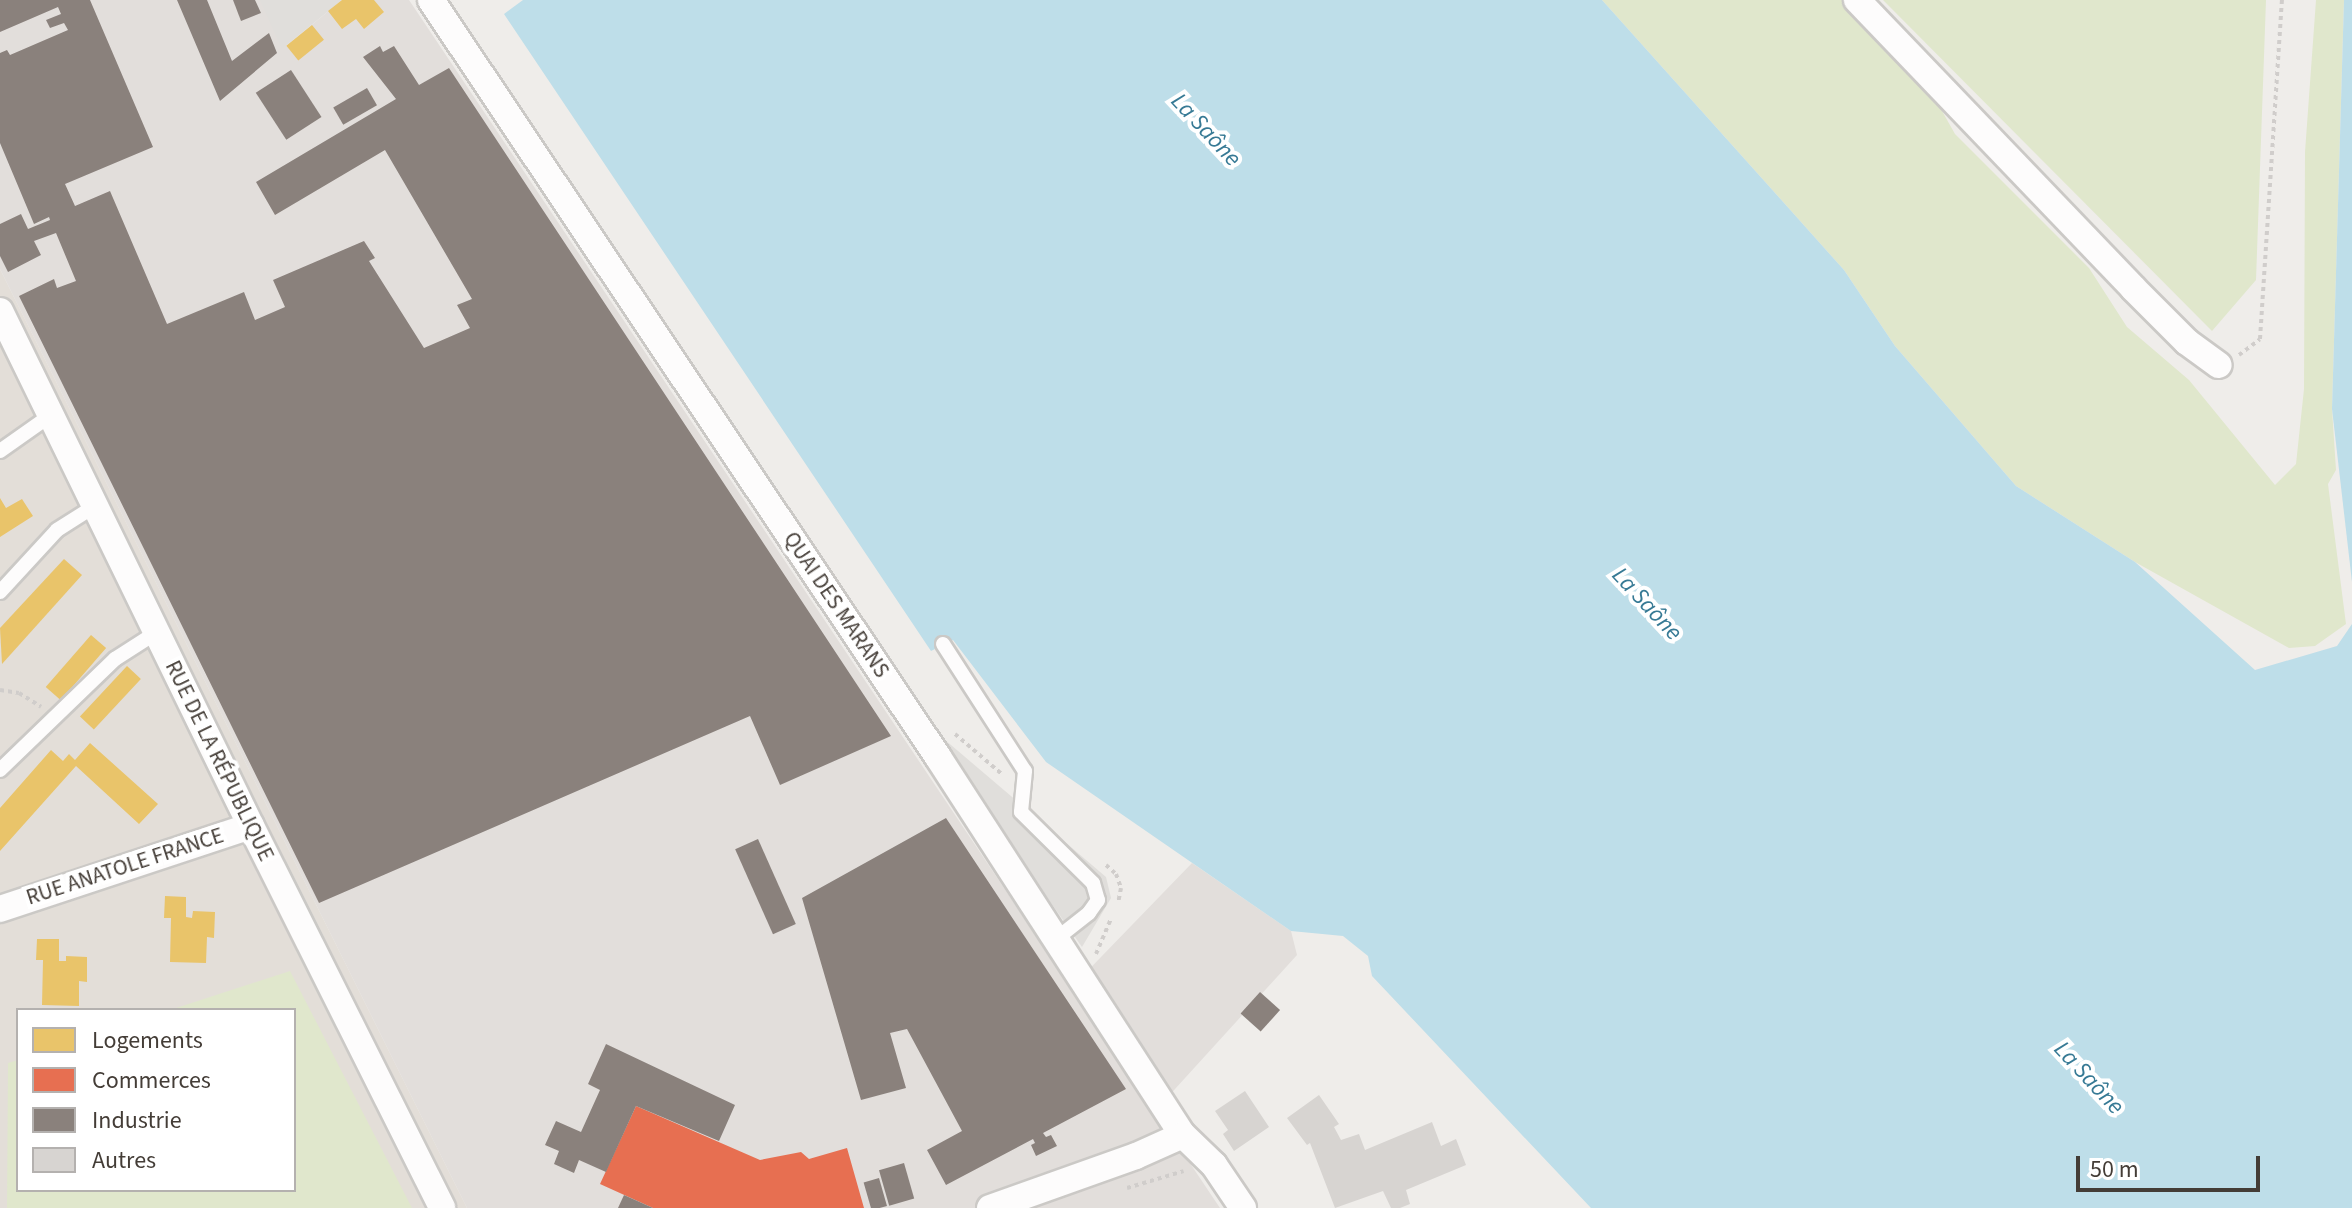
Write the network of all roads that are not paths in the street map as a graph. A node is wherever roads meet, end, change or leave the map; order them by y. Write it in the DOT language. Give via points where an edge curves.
graph roads {
  1 [pos="431,0"];
  2 [pos="1857,0"];
  3 [pos="0,311"];
  4 [pos="2219,365"];
  5 [pos="51,415"];
  6 [pos="0,451"];
  7 [pos="95,506"];
  8 [pos="0,592"];
  9 [pos="157,632"];
  10 [pos="943,644"];
  11 [pos="0,770"];
  12 [pos="251,826"];
  13 [pos="0,909"];
  14 [pos="1056,939"];
  15 [pos="1183,1135"];
  16 [pos="442,1208"];
  17 [pos="990,1208"];
  18 [pos="1243,1208"];
  1 -- 14 [label="street, QUAI DES MARANS"];
  2 -- 4 [label="street" via="2144,299"];
  3 -- 5 [label="street, RUE DE LA RÉPUBLIQUE"];
  5 -- 6 [label="lane"];
  5 -- 7 [label="street, RUE DE LA RÉPUBLIQUE"];
  7 -- 8 [label="lane" via="57,530"];
  7 -- 9 [label="street, RUE DE LA RÉPUBLIQUE"];
  9 -- 11 [label="lane" via="115,659"];
  9 -- 12 [label="street, RUE DE LA RÉPUBLIQUE"];
  10 -- 14 [label="lane" via="1025,771 1021,812 1093,883 1098,900"];
  12 -- 13 [label="street, RUE ANATOLE FRANCE"];
  12 -- 16 [label="street, RUE DE LA RÉPUBLIQUE"];
  14 -- 15 [label="street, QUAI DES MARANS"];
  15 -- 17 [label="street"];
  15 -- 18 [label="street, QUAI DES MARANS" via="1214,1165"];
}
